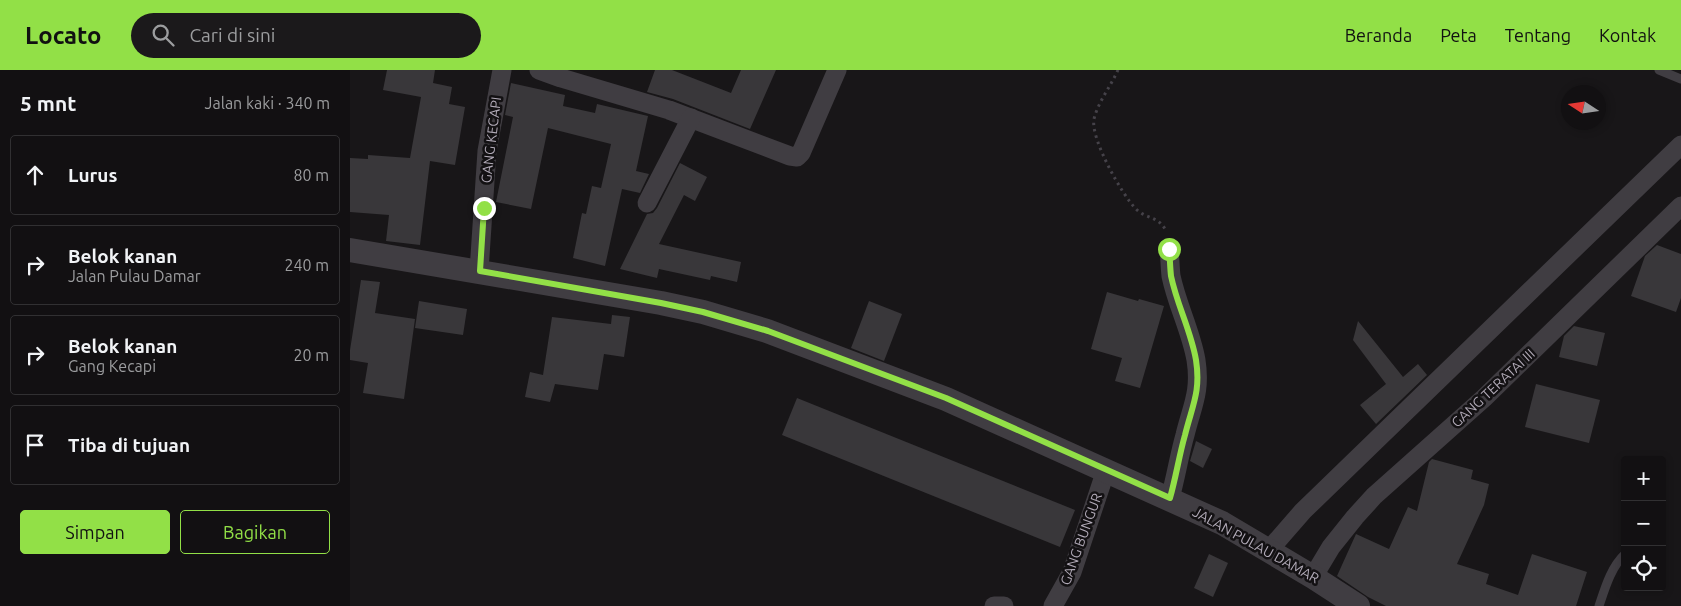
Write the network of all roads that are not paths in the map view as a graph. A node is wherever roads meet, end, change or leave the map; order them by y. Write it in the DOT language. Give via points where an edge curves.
graph roads {
  1 [pos="502,70"];
  2 [pos="539,70"];
  3 [pos="837,70"];
  4 [pos="1659,70"];
  5 [pos="565,74"];
  6 [pos="1681,79"];
  7 [pos="691,118"];
  8 [pos="1681,145"];
  9 [pos="647,203"];
  10 [pos="1681,206"];
  11 [pos="1169,249"];
  12 [pos="350,250"];
  13 [pos="480,271"];
  14 [pos="1106,470"];
  15 [pos="1170,498"];
  16 [pos="1621,557"];
  17 [pos="1292,564"];
  18 [pos="994,606"];
  19 [pos="1004,606"];
  20 [pos="1054,606"];
  21 [pos="1358,606"];
  22 [pos="1599,606"];
  1 -- 13 [label="street, GANG KECAPI" via="487,151"];
  2 -- 5 [label="street"];
  3 -- 7 [label="street" via="797,157"];
  4 -- 6 [label="lane"];
  5 -- 7 [label="street"];
  7 -- 9 [label="street"];
  8 -- 17 [label="street" via="1303,511"];
  10 -- 17 [label="street, GANG TERATAI III" via="1484,398 1374,496 1331,548"];
  11 -- 15 [label="street" via="1171,274 1196,361 1198,388"];
  12 -- 13 [label="street, JALAN PULAU DAMAR"];
  13 -- 14 [label="street, JALAN PULAU DAMAR" via="661,303 768,331 946,398"];
  14 -- 15 [label="street, JALAN PULAU DAMAR"];
  14 -- 20 [label="street, GANG BUNGUR" via="1072,572"];
  15 -- 17 [label="street, JALAN PULAU DAMAR" via="1222,523"];
  16 -- 22 [label="lane" via="1607,582"];
  17 -- 21 [label="street, JALAN PULAU DAMAR"];
  18 -- 19 [label="street"];
}
